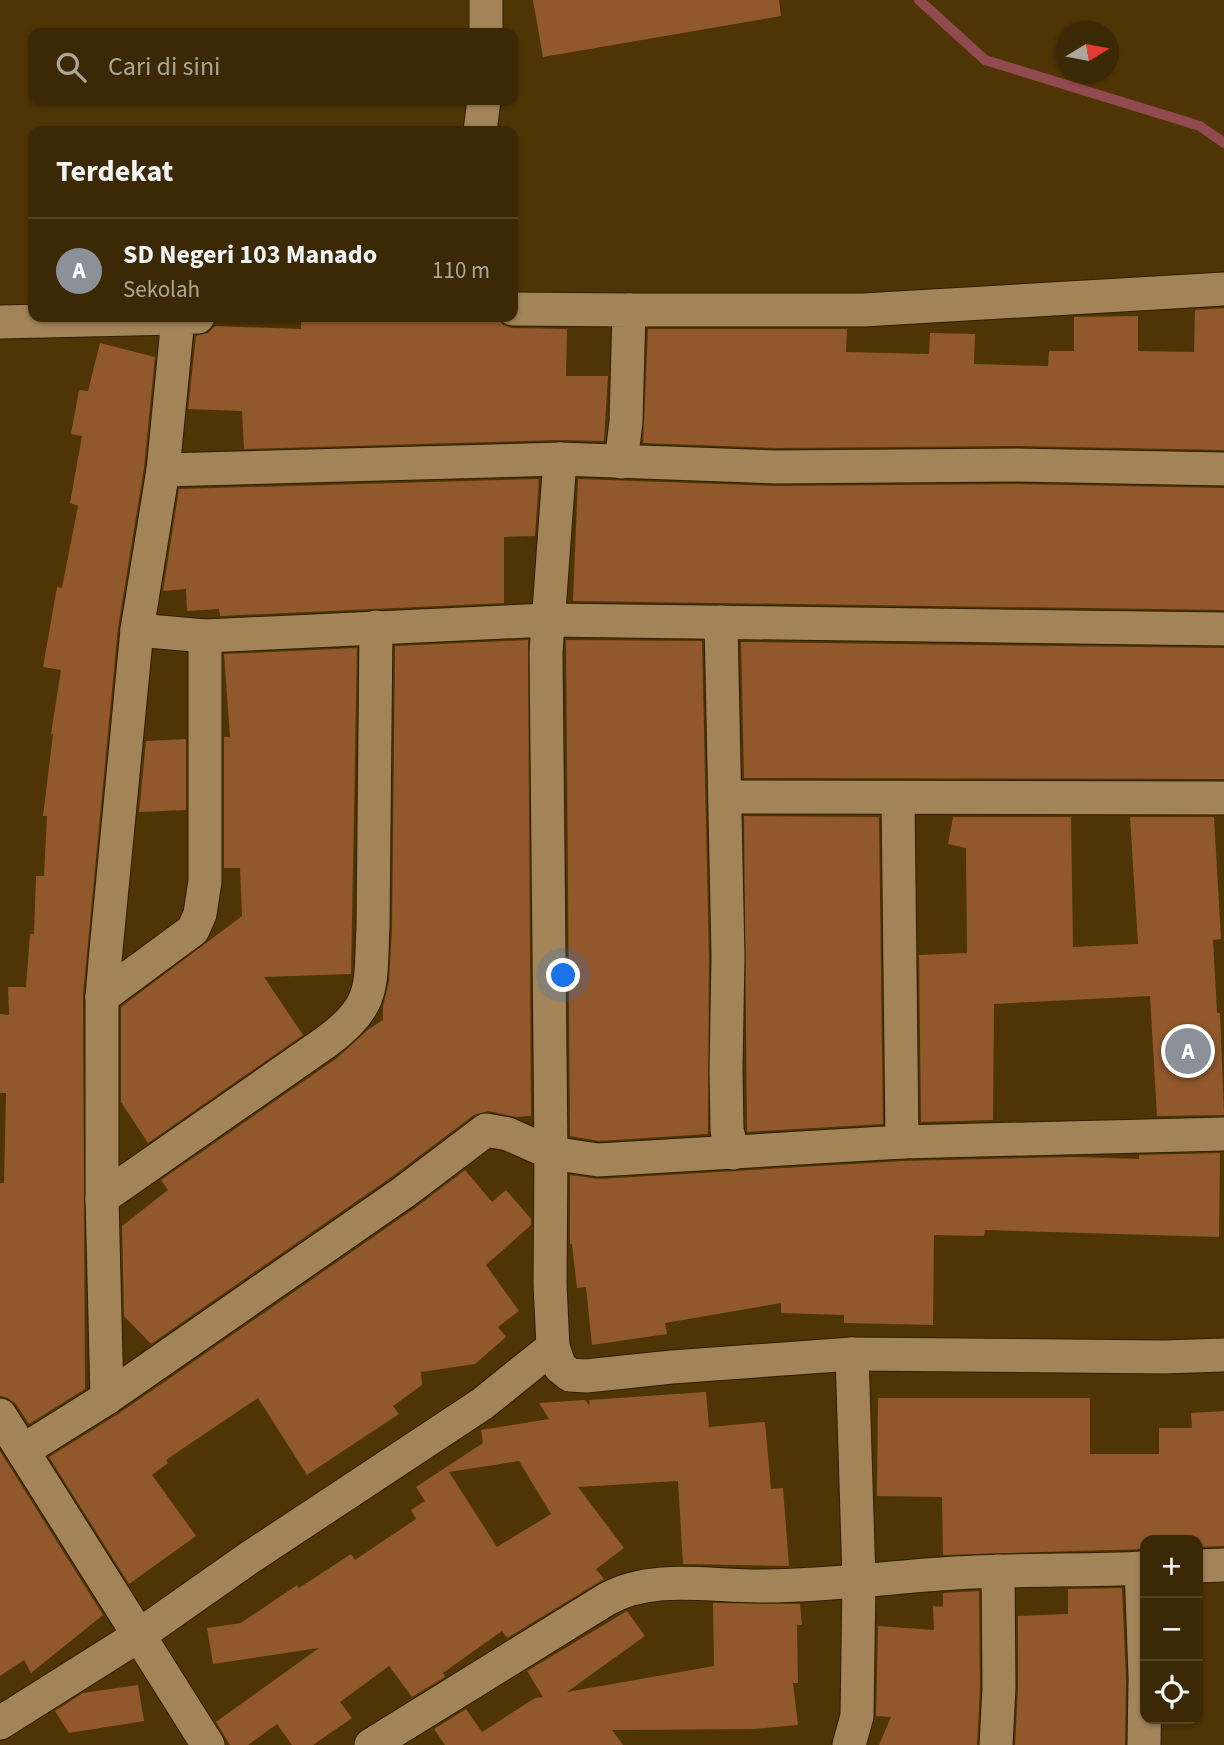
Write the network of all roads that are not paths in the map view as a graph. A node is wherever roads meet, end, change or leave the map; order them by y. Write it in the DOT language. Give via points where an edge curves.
graph roads {
  1 [pos="486,0"];
  2 [pos="486,28"];
  3 [pos="483,105"];
  4 [pos="481,126"];
  5 [pos="1224,289"];
  6 [pos="518,309"];
  7 [pos="629,310"];
  8 [pos="28,321"];
  9 [pos="0,322"];
  10 [pos="187,322"];
  11 [pos="560,459"];
  12 [pos="621,462"];
  13 [pos="1224,469"];
  14 [pos="163,470"];
  15 [pos="548,620"];
  16 [pos="721,622"];
  17 [pos="376,627"];
  18 [pos="1224,629"];
  19 [pos="137,630"];
  20 [pos="205,636"];
  21 [pos="725,797"];
  22 [pos="898,798"];
  23 [pos="1224,798"];
  24 [pos="102,997"];
  25 [pos="1224,1134"];
  26 [pos="902,1142"];
  27 [pos="551,1153"];
  28 [pos="733,1153"];
  29 [pos="102,1198"];
  30 [pos="553,1347"];
  31 [pos="852,1354"];
  32 [pos="1224,1355"];
  33 [pos="107,1398"];
  34 [pos="0,1415"];
  35 [pos="24,1450"];
  36 [pos="1224,1565"];
  37 [pos="1203,1566"];
  38 [pos="1140,1568"];
  39 [pos="998,1571"];
  40 [pos="859,1580"];
  41 [pos="1144,1598"];
  42 [pos="138,1636"];
  43 [pos="1145,1661"];
  44 [pos="0,1723"];
  45 [pos="1144,1724"];
  46 [pos="208,1745"];
  47 [pos="371,1745"];
  48 [pos="849,1745"];
  49 [pos="996,1745"];
  50 [pos="1144,1745"];
  1 -- 2 [label="street"];
  3 -- 4 [label="street"];
  5 -- 7 [label="street" via="863,310"];
  6 -- 7 [label="street"];
  7 -- 12 [label="street"];
  8 -- 9 [label="street"];
  10 -- 14 [label="street"];
  11 -- 12 [label="street"];
  11 -- 14 [label="street"];
  11 -- 15 [label="street"];
  12 -- 13 [label="street"];
  14 -- 19 [label="street"];
  15 -- 16 [label="street"];
  15 -- 17 [label="street"];
  15 -- 27 [label="street"];
  16 -- 18 [label="street"];
  16 -- 21 [label="street"];
  17 -- 20 [label="street"];
  17 -- 29 [label="street" via="371,974 362,1011 335,1036"];
  19 -- 20 [label="street"];
  19 -- 24 [label="street"];
  20 -- 24 [label="street" via="205,881 200,914 192,930"];
  21 -- 22 [label="street"];
  21 -- 28 [label="street" via="727,1130"];
  22 -- 23 [label="street"];
  22 -- 26 [label="street"];
  24 -- 29 [label="street"];
  25 -- 26 [label="street"];
  26 -- 28 [label="street"];
  27 -- 28 [label="street" via="598,1160"];
  27 -- 30 [label="street"];
  27 -- 33 [label="street" via="492,1129 480,1132 404,1192"];
  29 -- 33 [label="street"];
  30 -- 31 [label="street" via="560,1367 570,1376"];
  30 -- 42 [label="street" via="482,1404"];
  31 -- 32 [label="street"];
  31 -- 40 [label="street"];
  33 -- 35 [label="street"];
  34 -- 35 [label="street"];
  35 -- 42 [label="street"];
  36 -- 37 [label="street"];
  38 -- 39 [label="street"];
  39 -- 40 [label="street"];
  39 -- 49 [label="street"];
  40 -- 47 [label="street" via="766,1587 662,1584 619,1592"];
  40 -- 48 [label="street" via="857,1716"];
  41 -- 43 [label="street"];
  42 -- 44 [label="street"];
  42 -- 46 [label="street"];
  45 -- 50 [label="street"];
}
